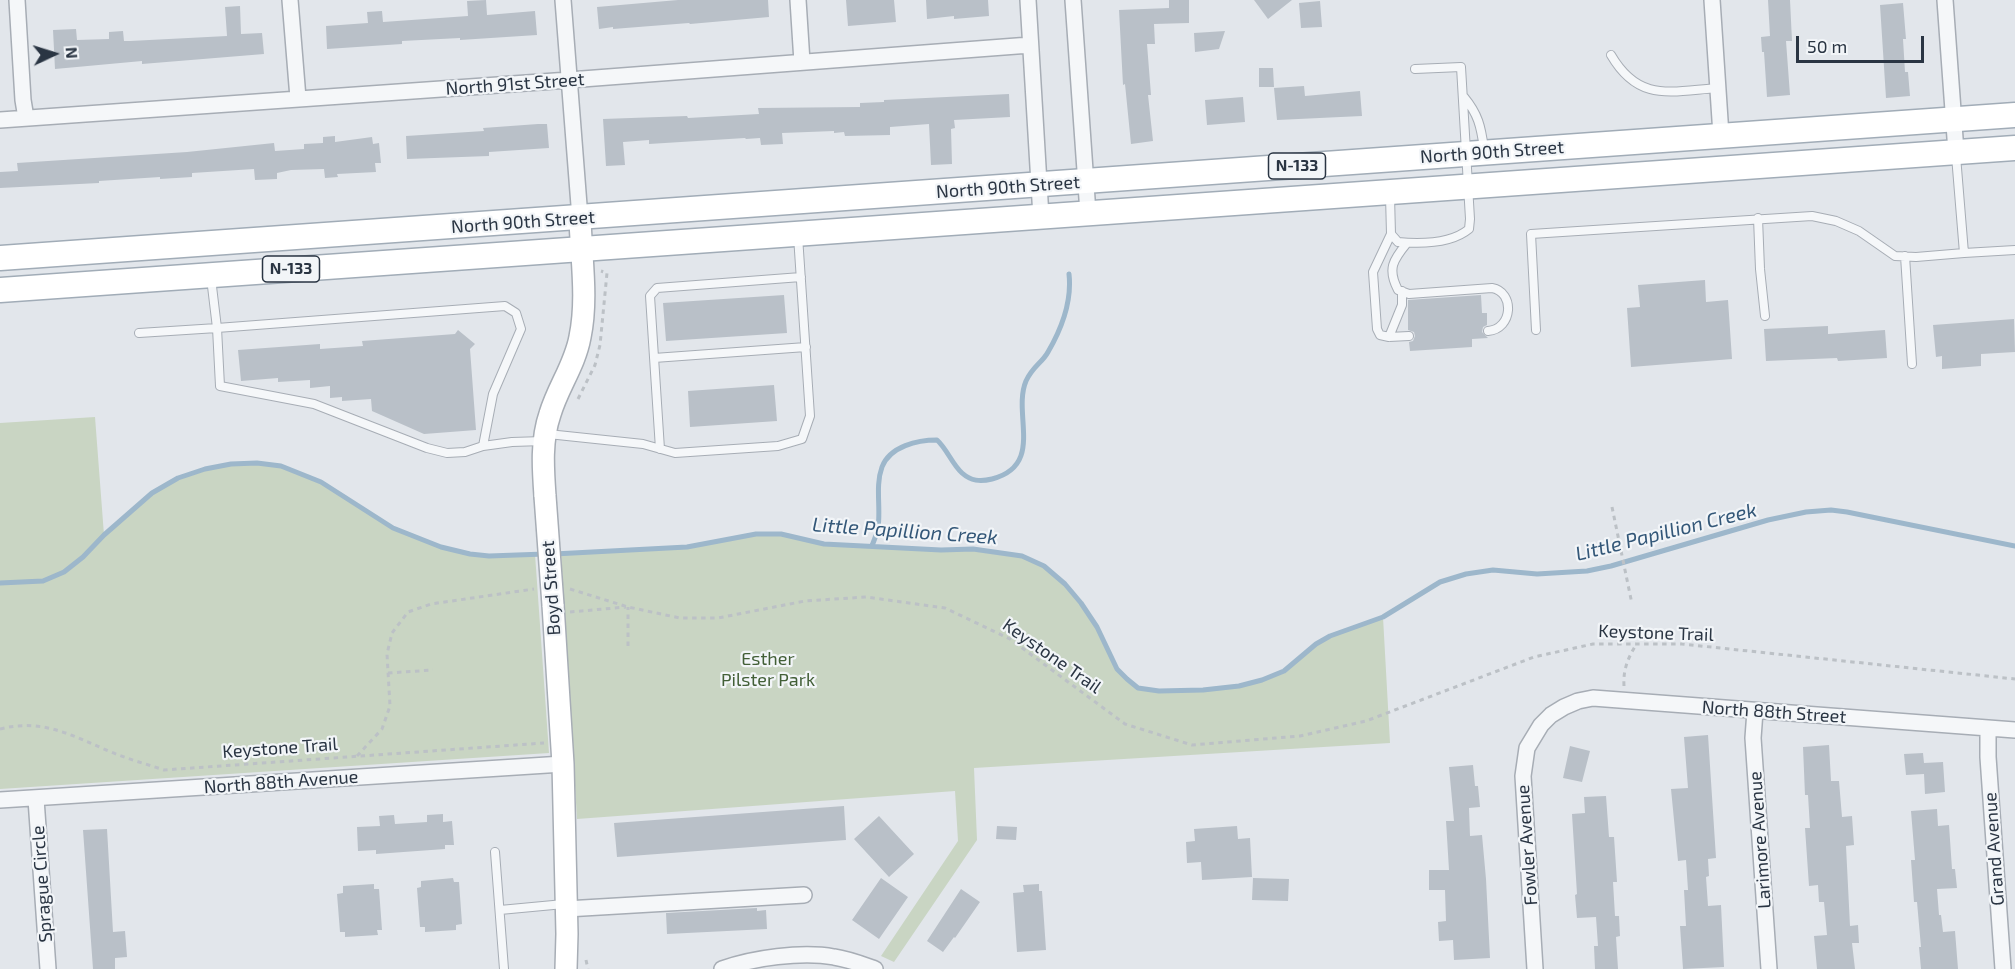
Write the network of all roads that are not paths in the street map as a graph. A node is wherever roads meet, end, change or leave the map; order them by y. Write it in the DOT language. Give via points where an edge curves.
graph roads {
  1 [pos="17,0"];
  2 [pos="290,0"];
  3 [pos="563,0"];
  4 [pos="798,0"];
  5 [pos="1028,0"];
  6 [pos="1072,0"];
  7 [pos="1712,0"];
  8 [pos="1945,0"];
  9 [pos="1030,45"];
  10 [pos="1611,55"];
  11 [pos="802,62"];
  12 [pos="1415,69"];
  13 [pos="569,80"];
  14 [pos="1718,88"];
  15 [pos="1463,96"];
  16 [pos="298,98"];
  17 [pos="2015,115"];
  18 [pos="26,118"];
  19 [pos="0,120"];
  20 [pos="1953,120"];
  21 [pos="1721,135"];
  22 [pos="2015,148"];
  23 [pos="1956,152"];
  24 [pos="1476,154"];
  25 [pos="1085,181"];
  26 [pos="1039,184"];
  27 [pos="1468,186"];
  28 [pos="1389,192"];
  29 [pos="1088,213"];
  30 [pos="1041,216"];
  31 [pos="580,218"];
  32 [pos="1758,218"];
  33 [pos="798,234"];
  34 [pos="1391,234"];
  35 [pos="1407,243"];
  36 [pos="581,249"];
  37 [pos="2015,250"];
  38 [pos="1964,253"];
  39 [pos="1905,256"];
  40 [pos="0,258"];
  41 [pos="210,275"];
  42 [pos="801,278"];
  43 [pos="0,290"];
  44 [pos="1402,291"];
  45 [pos="1765,316"];
  46 [pos="217,327"];
  47 [pos="1536,330"];
  48 [pos="1488,331"];
  49 [pos="139,333"];
  50 [pos="1408,336"];
  51 [pos="1389,337"];
  52 [pos="806,347"];
  53 [pos="654,358"];
  54 [pos="1912,364"];
  55 [pos="545,437"];
  56 [pos="483,446"];
  57 [pos="660,449"];
  58 [pos="1755,711"];
  59 [pos="1541,725"];
  60 [pos="1988,729"];
  61 [pos="2015,730"];
  62 [pos="563,764"];
  63 [pos="36,799"];
  64 [pos="0,800"];
  65 [pos="495,852"];
  66 [pos="804,895"];
  67 [pos="566,907"];
  68 [pos="500,910"];
  69 [pos="567,934"];
  70 [pos="48,969"];
  71 [pos="504,969"];
  72 [pos="566,969"];
  73 [pos="575,969"];
  74 [pos="722,969"];
  75 [pos="875,969"];
  76 [pos="1535,969"];
  77 [pos="1769,969"];
  78 [pos="2002,969"];
  1 -- 18 [label="street"];
  2 -- 16 [label="street"];
  3 -- 13 [label="street"];
  4 -- 11 [label="street"];
  5 -- 9 [label="street"];
  6 -- 25 [label="street"];
  7 -- 14 [label="street"];
  8 -- 20 [label="street"];
  9 -- 11 [label="street, North 91st Street"];
  9 -- 26 [label="street"];
  10 -- 14 [label="lane" via="1637,85 1651,90"];
  11 -- 13 [label="street, North 91st Street"];
  12 -- 15 [label="lane" via="1461,67"];
  13 -- 16 [label="street, North 91st Street"];
  13 -- 31 [label="street"];
  14 -- 21 [label="street"];
  15 -- 24 [label="lane"];
  15 -- 24 [label="lane" via="1480,123"];
  16 -- 18 [label="street, North 91st Street"];
  17 -- 20 [label="main road, North 90th Street / N-133"];
  18 -- 19 [label="street, North 91st Street"];
  20 -- 21 [label="main road, North 90th Street / N-133"];
  20 -- 23 [label="street"];
  21 -- 24 [label="main road, North 90th Street / N-133"];
  22 -- 23 [label="main road, North 90th Street / N-133"];
  23 -- 27 [label="main road, North 90th Street / N-133"];
  23 -- 38 [label="lane"];
  24 -- 25 [label="main road, North 90th Street / N-133"];
  24 -- 27 [label="lane"];
  25 -- 26 [label="main road, North 90th Street / N-133"];
  25 -- 29 [label="street"];
  26 -- 30 [label="street"];
  26 -- 31 [label="main road, North 90th Street / N-133"];
  27 -- 28 [label="main road, North 90th Street / N-133"];
  27 -- 35 [label="lane" via="1469,229 1459,237"];
  28 -- 29 [label="main road, North 90th Street / N-133"];
  28 -- 34 [label="lane"];
  29 -- 30 [label="main road, North 90th Street / N-133"];
  30 -- 33 [label="main road, North 90th Street / N-133"];
  31 -- 36 [label="street, Boyd Street"];
  31 -- 40 [label="main road, North 90th Street / N-133"];
  32 -- 39 [label="lane" via="1812,216 1836,221 1859,231 1895,256"];
  32 -- 45 [label="lane"];
  32 -- 47 [label="lane" via="1531,234"];
  33 -- 36 [label="main road, North 90th Street / N-133"];
  33 -- 42 [label="lane"];
  34 -- 35 [label="lane" via="1398,242"];
  34 -- 51 [label="lane" via="1373,272 1377,329 1380,335"];
  35 -- 44 [label="lane" via="1392,267 1393,280"];
  36 -- 41 [label="main road, North 90th Street / N-133"];
  36 -- 55 [label="street, Boyd Street" via="582,329 550,413"];
  37 -- 38 [label="lane"];
  38 -- 39 [label="lane"];
  39 -- 54 [label="lane"];
  41 -- 43 [label="main road, North 90th Street / N-133"];
  41 -- 46 [label="lane"];
  42 -- 52 [label="lane"];
  42 -- 53 [label="lane" via="657,288 650,296"];
  44 -- 48 [label="lane" via="1409,294 1498,289 1508,306 1508,316 1503,325"];
  44 -- 51 [label="lane" via="1402,305"];
  46 -- 49 [label="lane"];
  46 -- 56 [label="lane" via="220,386 314,404 447,453"];
  46 -- 56 [label="lane" via="505,306 516,314 521,329 493,393"];
  50 -- 51 [label="lane"];
  52 -- 53 [label="lane"];
  52 -- 57 [label="lane" via="810,416 802,438 777,446 675,453"];
  53 -- 57 [label="lane"];
  55 -- 56 [label="lane"];
  55 -- 57 [label="lane" via="643,444"];
  55 -- 62 [label="street, Boyd Street, bridge" via="545,496 561,602"];
  58 -- 59 [label="street, North 88th Street" via="1593,698 1551,715"];
  58 -- 60 [label="street, North 88th Street"];
  58 -- 77 [label="street, Larimore Avenue" via="1753,738"];
  59 -- 76 [label="street, Fowler Avenue" via="1527,747 1523,776"];
  60 -- 61 [label="street, North 88th Street"];
  60 -- 78 [label="street, Grand Avenue"];
  62 -- 63 [label="street, North 88th Avenue"];
  62 -- 67 [label="street, Boyd Street"];
  63 -- 64 [label="street, North 88th Avenue"];
  63 -- 70 [label="street, Sprague Circle"];
  65 -- 68 [label="lane"];
  66 -- 67 [label="street"];
  67 -- 68 [label="lane"];
  67 -- 69 [label="street, Boyd Street"];
  68 -- 71 [label="lane"];
  69 -- 72 [label="street, Boyd Street"];
  69 -- 73 [label="street, Boyd Street"];
  74 -- 75 [label="street" via="757,960 806,955 832,956"];
}
